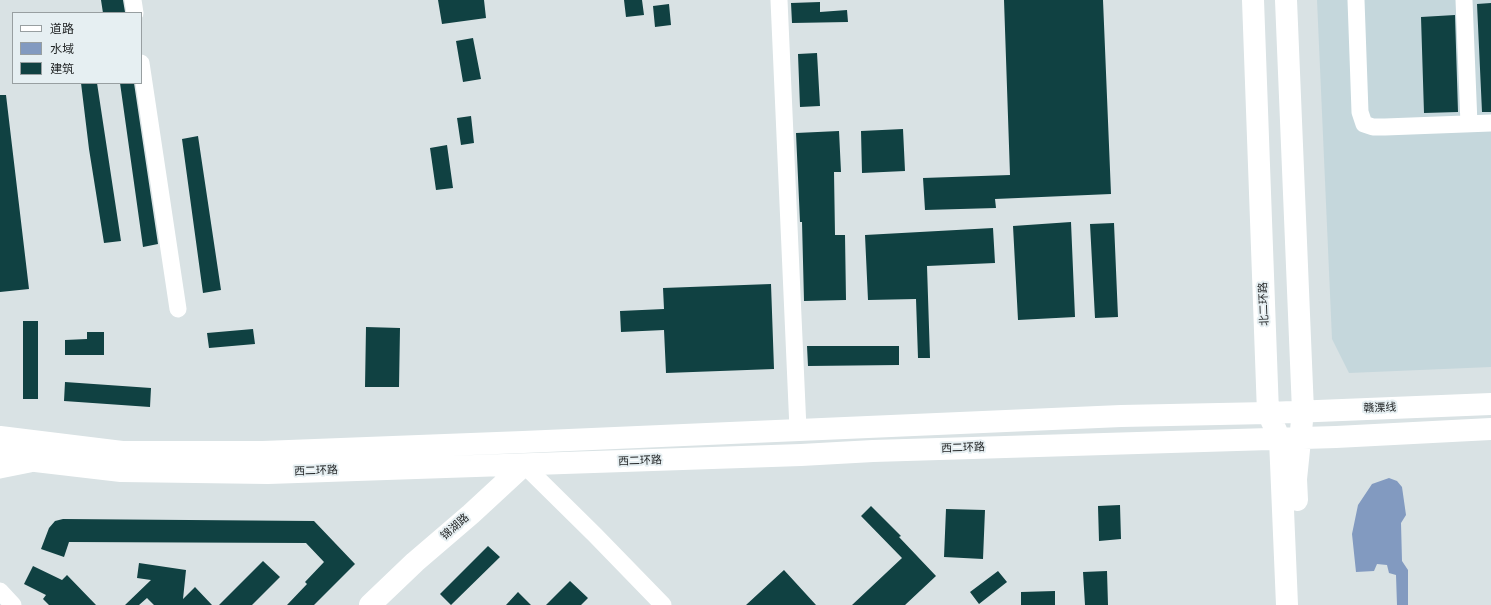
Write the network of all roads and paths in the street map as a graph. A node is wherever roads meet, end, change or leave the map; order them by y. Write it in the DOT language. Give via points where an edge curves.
graph roads {
  1 [pos="134,0"];
  2 [pos="779,0"];
  3 [pos="1253,0"];
  4 [pos="1286,0"];
  5 [pos="1356,0"];
  6 [pos="1464,0"];
  7 [pos="135,12"];
  8 [pos="142,71"];
  9 [pos="1491,123"];
  10 [pos="1469,124"];
  11 [pos="178,309"];
  12 [pos="1491,404"];
  13 [pos="1303,411"];
  14 [pos="1268,413"];
  15 [pos="798,429"];
  16 [pos="1491,429"];
  17 [pos="0,437"];
  18 [pos="1290,438"];
  19 [pos="523,442"];
  20 [pos="42,452"];
  21 [pos="800,455"];
  22 [pos="0,457"];
  23 [pos="524,465"];
  24 [pos="0,470"];
  25 [pos="0,591"];
  26 [pos="13,605"];
  27 [pos="370,605"];
  28 [pos="663,605"];
  29 [pos="1287,605"];
  30 [pos="1301,605"];
  1 -- 7 [label="street"];
  2 -- 15 [label="street"];
  3 -- 14 [label="main road, 北二环路"];
  4 -- 13 [label="main road, 北二环路"];
  5 -- 10 [label="street" via="1360,112 1364,124 1374,127"];
  6 -- 10 [label="street"];
  8 -- 11 [label="street"];
  9 -- 10 [label="street"];
  12 -- 13 [label="main road, 赣溧线"];
  13 -- 14 [label="main road, 赣溧线"];
  13 -- 18 [label="main road, 北二环路"];
  14 -- 15 [label="main road, 西二环路" via="1121,416"];
  14 -- 18 [label="main road, 北二环路"];
  15 -- 19 [label="main road, 西二环路"];
  15 -- 21 [label="main road"];
  16 -- 18 [label="main road"];
  17 -- 20 [label="main road, 西二环路"];
  18 -- 21 [label="main road, 西二环路"];
  18 -- 29 [label="main road, 北二环路"];
  18 -- 30 [label="main road, 北二环路" via="1296,479"];
  19 -- 20 [label="main road, 西二环路" via="263,452"];
  19 -- 23 [label="main road"];
  20 -- 22 [label="main road, 西二环路"];
  20 -- 23 [label="main road, 西二环路" via="121,471 268,473"];
  20 -- 24 [label="street"];
  21 -- 23 [label="main road, 西二环路"];
  23 -- 27 [label="main road, 锦湖路"];
  23 -- 28 [label="street"];
  25 -- 26 [label="street"];
}
